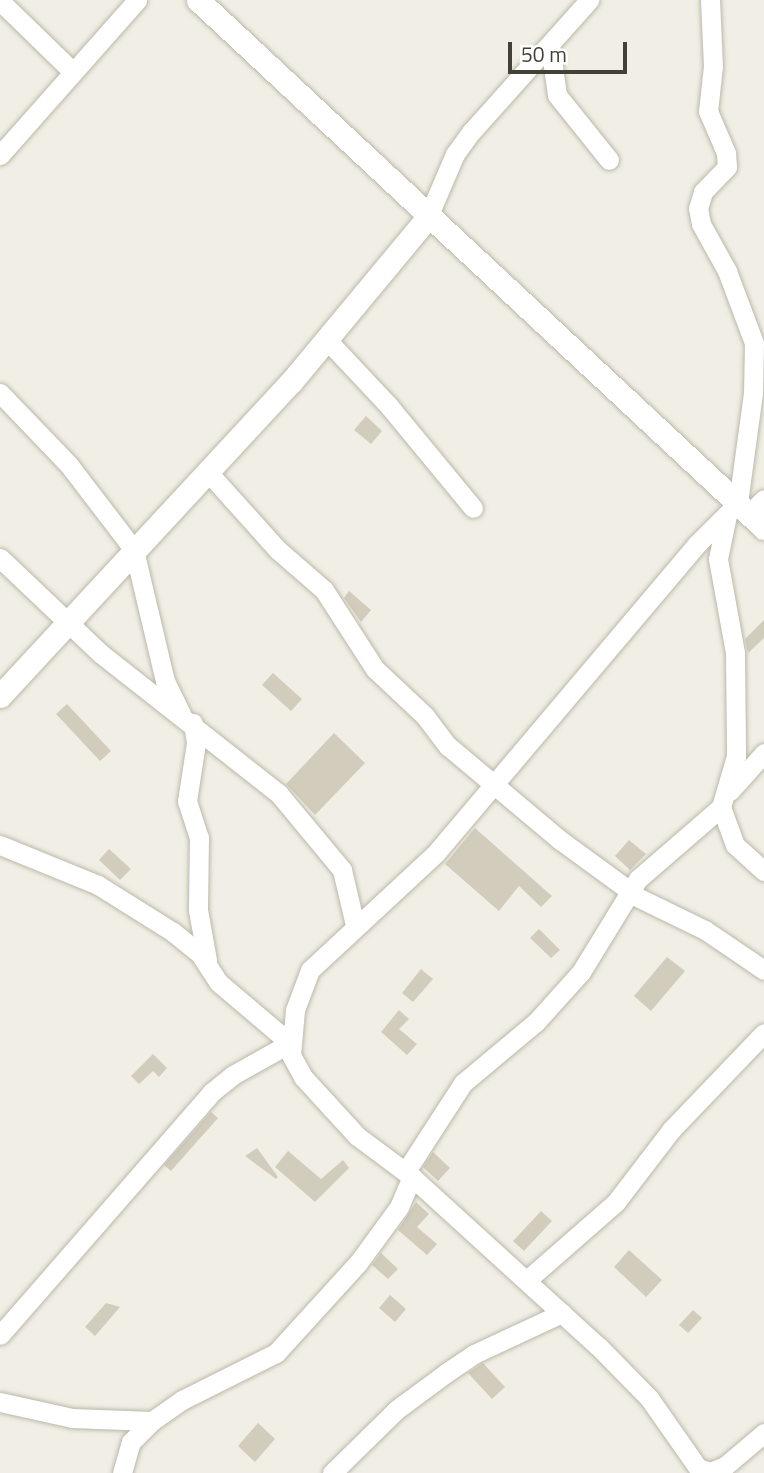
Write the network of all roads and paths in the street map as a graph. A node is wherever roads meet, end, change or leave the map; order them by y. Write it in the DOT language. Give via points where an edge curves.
graph roads {
  1 [pos="137,0"];
  2 [pos="198,0"];
  3 [pos="589,0"];
  4 [pos="709,0"];
  5 [pos="0,1"];
  6 [pos="550,45"];
  7 [pos="73,72"];
  8 [pos="0,155"];
  9 [pos="609,160"];
  10 [pos="428,217"];
  11 [pos="327,341"];
  12 [pos="759,350"];
  13 [pos="0,393"];
  14 [pos="207,471"];
  15 [pos="473,508"];
  16 [pos="748,512"];
  17 [pos="134,550"];
  18 [pos="0,558"];
  19 [pos="69,624"];
  20 [pos="0,696"];
  21 [pos="187,719"];
  22 [pos="764,753"];
  23 [pos="494,785"];
  24 [pos="722,804"];
  25 [pos="0,845"];
  26 [pos="764,871"];
  27 [pos="630,892"];
  28 [pos="355,925"];
  29 [pos="210,970"];
  30 [pos="764,970"];
  31 [pos="764,1032"];
  32 [pos="290,1043"];
  33 [pos="409,1174"];
  34 [pos="527,1280"];
  35 [pos="562,1313"];
  36 [pos="0,1335"];
  37 [pos="0,1402"];
  38 [pos="152,1421"];
  39 [pos="764,1433"];
  40 [pos="724,1469"];
  41 [pos="122,1473"];
  42 [pos="332,1473"];
  1 -- 7 [label="street"];
  2 -- 10 [label="street"];
  3 -- 6 [label="street"];
  4 -- 12 [label="street" via="713,66 708,111 726,153 727,167 703,192 698,208 701,225 727,271"];
  5 -- 7 [label="street"];
  6 -- 9 [label="street" via="557,95"];
  6 -- 10 [label="street" via="455,154"];
  7 -- 8 [label="street"];
  10 -- 11 [label="street"];
  10 -- 16 [label="street"];
  11 -- 14 [label="street"];
  11 -- 15 [label="street" via="414,434"];
  12 -- 16 [label="street" via="752,393"];
  13 -- 17 [label="street" via="69,465"];
  14 -- 17 [label="street"];
  14 -- 23 [label="street" via="278,550 324,590 375,669 425,716 448,747"];
  16 -- 23 [label="street"];
  16 -- 24 [label="street" via="718,559 735,653 736,756"];
  17 -- 19 [label="street"];
  17 -- 21 [label="street" via="165,681"];
  18 -- 19 [label="street"];
  19 -- 20 [label="street"];
  19 -- 21 [label="street"];
  21 -- 28 [label="street" via="279,794 309,828 342,870"];
  21 -- 29 [label="street" via="195,743 187,801 199,837 198,909"];
  22 -- 24 [label="street"];
  23 -- 27 [label="street"];
  23 -- 28 [label="street" via="407,883"];
  24 -- 26 [label="street" via="735,845"];
  24 -- 27 [label="street" via="671,846"];
  25 -- 29 [label="street" via="135,905 192,945"];
  27 -- 30 [label="street" via="705,930"];
  27 -- 33 [label="street" via="581,972 536,1022 463,1083"];
  28 -- 32 [label="street" via="310,970 295,1010"];
  29 -- 32 [label="street" via="251,1013"];
  31 -- 34 [label="street" via="671,1130 617,1202"];
  32 -- 33 [label="street" via="290,1055 303,1077 337,1116"];
  32 -- 36 [label="street" via="212,1092"];
  33 -- 34 [label="street"];
  33 -- 38 [label="street" via="399,1207 358,1263 276,1353 182,1400"];
  34 -- 35 [label="street"];
  35 -- 40 [label="street" via="649,1398 698,1468 710,1472"];
  35 -- 42 [label="street" via="474,1354 446,1373 396,1410"];
  37 -- 38 [label="street" via="72,1419"];
  38 -- 41 [label="street" via="131,1442"];
  39 -- 40 [label="street"];
}
